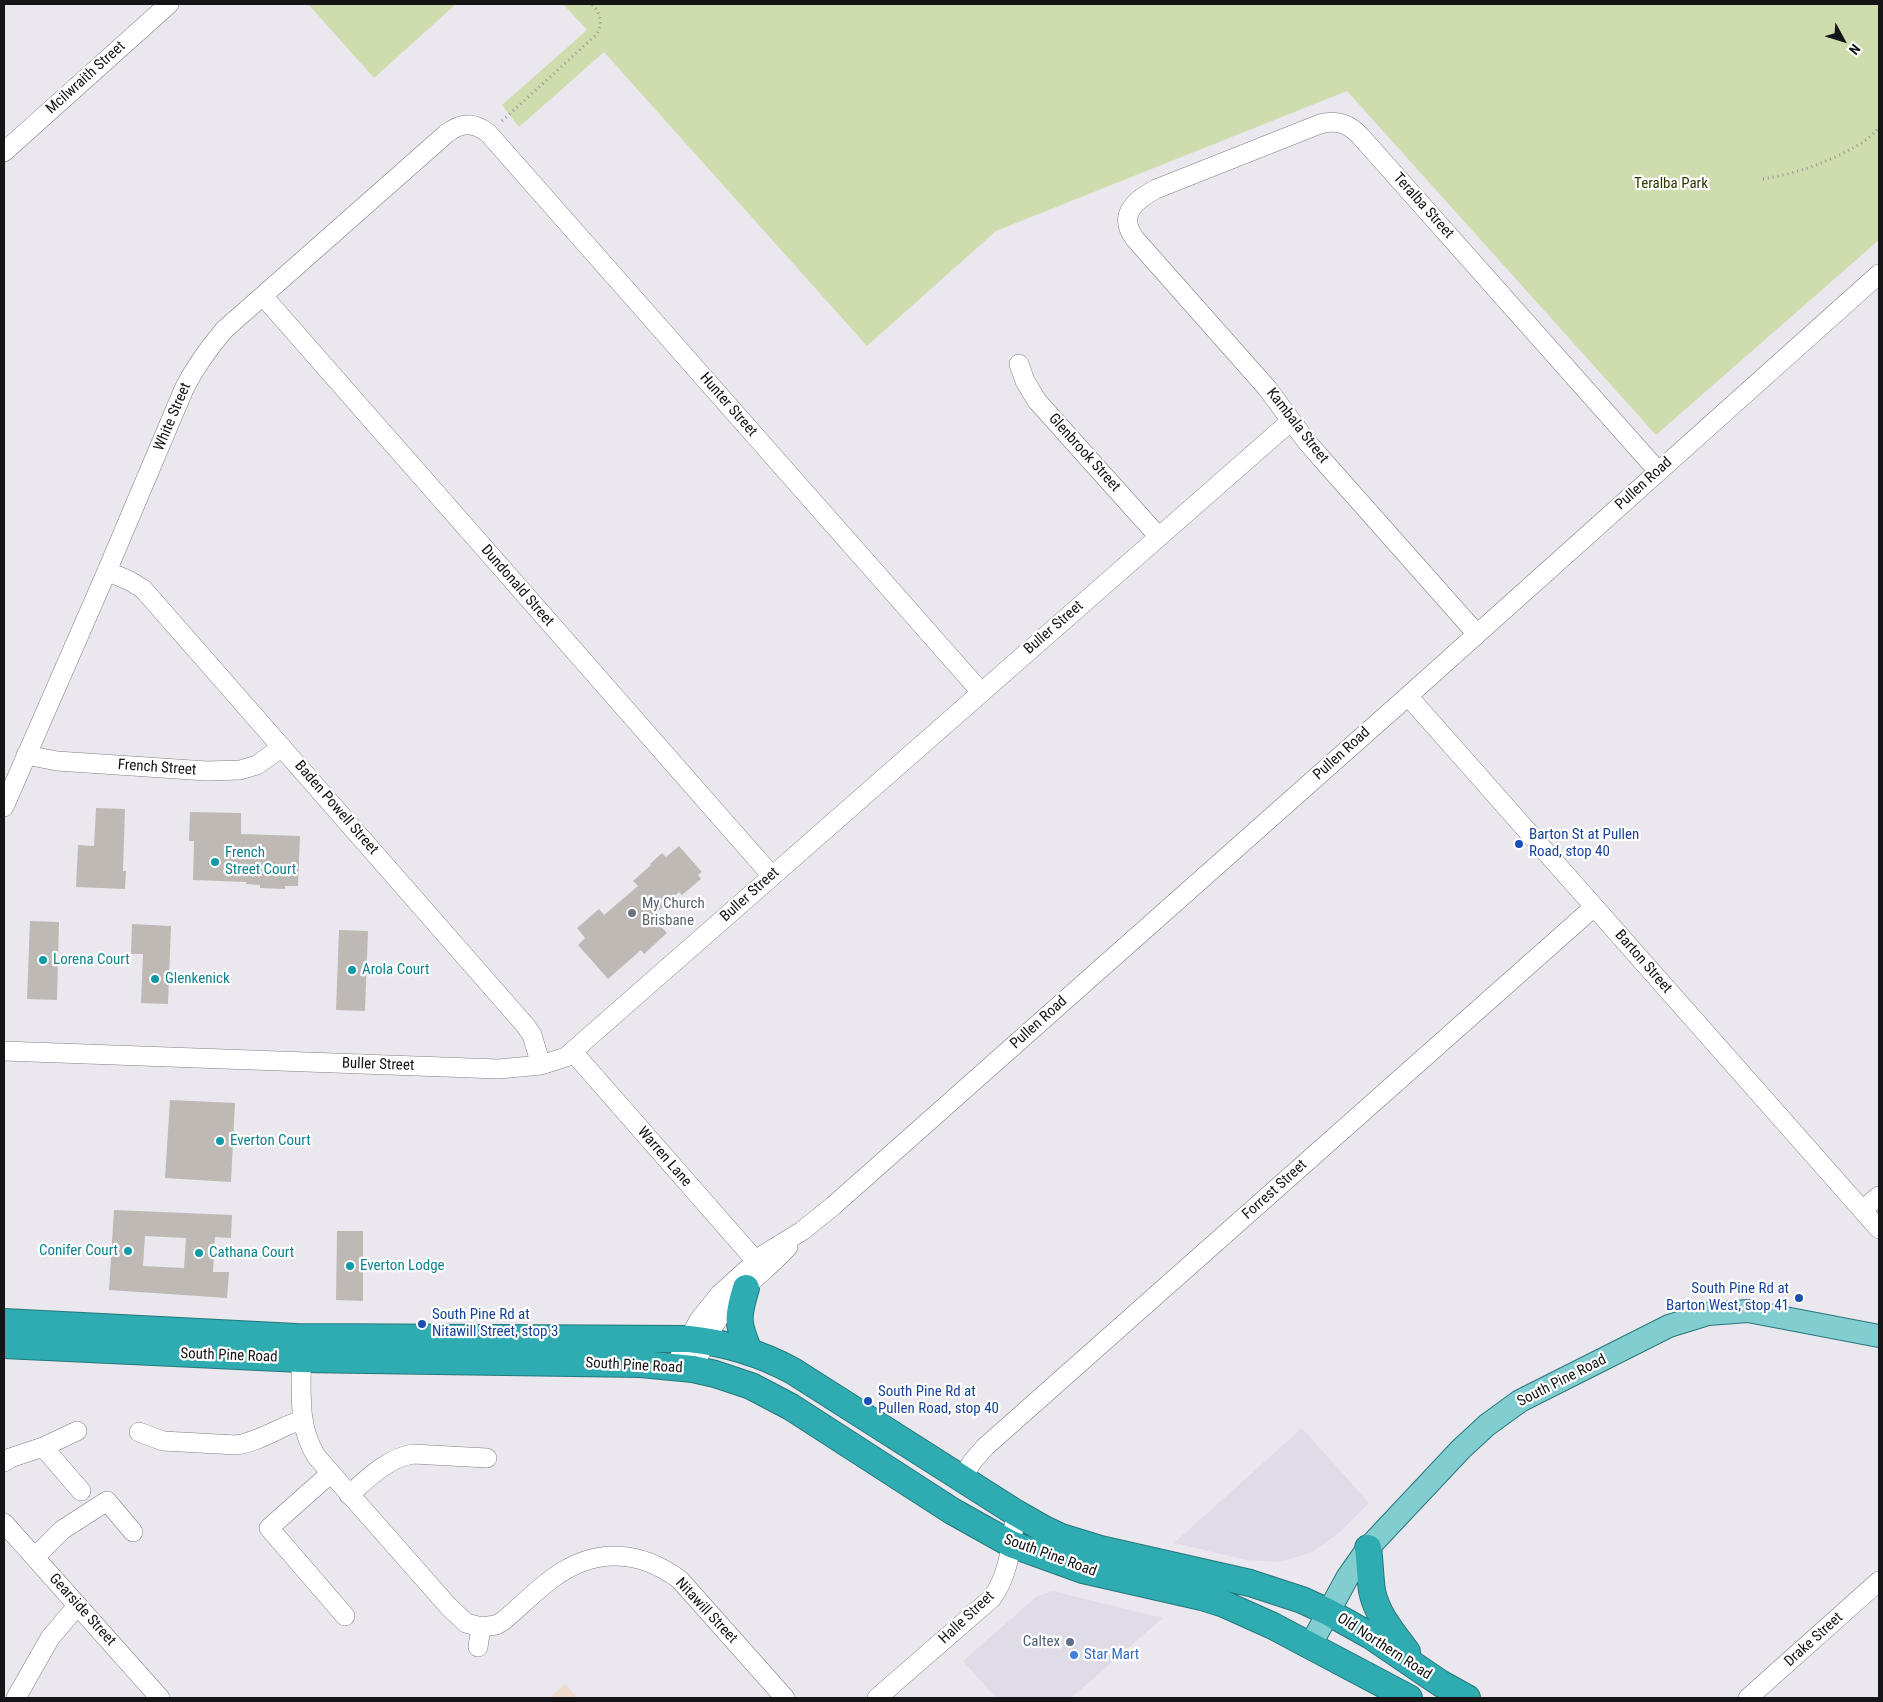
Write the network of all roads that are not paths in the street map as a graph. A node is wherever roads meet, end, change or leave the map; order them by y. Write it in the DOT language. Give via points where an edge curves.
graph roads {
  1 [pos="169,4"];
  2 [pos="470,124"];
  3 [pos="4,152"];
  4 [pos="1128,214"];
  5 [pos="1879,274"];
  6 [pos="263,296"];
  7 [pos="1019,364"];
  8 [pos="1291,421"];
  9 [pos="1658,471"];
  10 [pos="1159,537"];
  11 [pos="107,571"];
  12 [pos="1477,634"];
  13 [pos="981,692"];
  14 [pos="1408,696"];
  15 [pos="282,746"];
  16 [pos="26,755"];
  17 [pos="4,807"];
  18 [pos="772,876"];
  19 [pos="1594,906"];
  20 [pos="4,1051"];
  21 [pos="573,1052"];
  22 [pos="541,1065"];
  23 [pos="1879,1196"];
  24 [pos="1862,1210"];
  25 [pos="1879,1229"];
  26 [pos="802,1231"];
  27 [pos="756,1261"];
  28 [pos="746,1288"];
  29 [pos="4,1322"];
  30 [pos="1879,1336"];
  31 [pos="697,1340"];
  32 [pos="4,1345"];
  33 [pos="749,1351"];
  34 [pos="301,1358"];
  35 [pos="684,1368"];
  36 [pos="302,1420"];
  37 [pos="77,1431"];
  38 [pos="139,1432"];
  39 [pos="44,1447"];
  40 [pos="487,1458"];
  41 [pos="4,1462"];
  42 [pos="331,1474"];
  43 [pos="962,1478"];
  44 [pos="81,1492"];
  45 [pos="349,1495"];
  46 [pos="1016,1514"];
  47 [pos="4,1523"];
  48 [pos="133,1532"];
  49 [pos="1011,1544"];
  50 [pos="1368,1548"];
  51 [pos="35,1557"];
  52 [pos="1879,1581"];
  53 [pos="77,1606"];
  54 [pos="1328,1612"];
  55 [pos="346,1616"];
  56 [pos="481,1627"];
  57 [pos="478,1646"];
  58 [pos="1310,1646"];
  59 [pos="1419,1670"];
  60 [pos="888,1695"];
  61 [pos="16,1698"];
  62 [pos="160,1698"];
  63 [pos="785,1698"];
  64 [pos="1409,1698"];
  65 [pos="1467,1698"];
  66 [pos="1748,1698"];
  1 -- 3 [label="street, Mcilwraith Street"];
  2 -- 6 [label="street, White Street" via="462,124 446,134"];
  2 -- 13 [label="street, Hunter Street" via="488,133"];
  4 -- 8 [label="street, Kambala Street" via="1128,226 1135,239 1267,388"];
  4 -- 9 [label="street, Teralba Street" via="1134,204 1156,189 1320,124 1336,122 1350,126"];
  5 -- 9 [label="street, Pullen Road"];
  6 -- 11 [label="street, White Street" via="224,330 194,370"];
  6 -- 18 [label="street, Dundonald Street"];
  7 -- 10 [label="street, Glenbrook Street" via="1037,401"];
  8 -- 10 [label="street, Buller Street"];
  8 -- 12 [label="street, Kambala Street"];
  9 -- 12 [label="street, Pullen Road"];
  10 -- 13 [label="street, Buller Street"];
  11 -- 15 [label="street, Baden Powell Street" via="143,589"];
  11 -- 16 [label="street, White Street"];
  12 -- 14 [label="street, Pullen Road"];
  13 -- 18 [label="street, Buller Street"];
  14 -- 19 [label="street, Barton Street"];
  14 -- 26 [label="street, Pullen Road"];
  15 -- 16 [label="street, French Street" via="257,765 240,770 57,762"];
  15 -- 22 [label="street, Baden Powell Street" via="525,1024 532,1035"];
  16 -- 17 [label="street, White Street"];
  18 -- 21 [label="street, Buller Street"];
  19 -- 24 [label="street, Barton Street"];
  19 -- 43 [label="street, Forrest Street" via="985,1448"];
  20 -- 22 [label="street, Buller Street" via="476,1069"];
  21 -- 22 [label="street, Buller Street"];
  21 -- 27 [label="street, Warren Lane"];
  23 -- 24 [label="street"];
  24 -- 25 [label="street, Barton Street"];
  26 -- 27 [label="street, Pullen Road"];
  26 -- 28 [label="street, Pullen Road"];
  27 -- 31 [label="street, Pullen Road" via="720,1294 699,1320"];
  28 -- 31 [label="street, Pullen Road"];
  28 -- 33 [label="highway" via="739,1320"];
  29 -- 31 [label="highway, South Pine Road" via="296,1337"];
  30 -- 50 [label="main road, South Pine Road" via="1748,1311 1708,1314 1669,1326 1520,1401 1487,1425"];
  31 -- 33 [label="highway, South Pine Road"];
  31 -- 35 [label="street, Pullen Road"];
  32 -- 34 [label="highway, South Pine Road"];
  33 -- 43 [label="highway, South Pine Road" via="800,1375"];
  34 -- 35 [label="highway, South Pine Road" via="632,1364"];
  34 -- 36 [label="street"];
  35 -- 49 [label="highway, South Pine Road" via="734,1380 772,1396 952,1511"];
  36 -- 38 [label="street" via="247,1444 236,1445 163,1441"];
  36 -- 42 [label="street" via="310,1447"];
  37 -- 39 [label="street"];
  39 -- 41 [label="street"];
  39 -- 44 [label="street"];
  40 -- 45 [label="street" via="402,1455"];
  42 -- 45 [label="street"];
  42 -- 55 [label="street" via="269,1528"];
  43 -- 46 [label="highway, South Pine Road"];
  45 -- 56 [label="street" via="449,1607 466,1623"];
  46 -- 49 [label="street, Halle Street"];
  46 -- 54 [label="highway, South Pine Road" via="1078,1543 1250,1583"];
  47 -- 51 [label="street, Gearside Street"];
  48 -- 51 [label="street" via="106,1501 62,1530"];
  49 -- 58 [label="highway, South Pine Road" via="1082,1570 1224,1604"];
  49 -- 60 [label="street, Halle Street" via="1006,1571 992,1598"];
  50 -- 54 [label="main road, South Pine Road" via="1352,1568"];
  50 -- 59 [label="highway" via="1372,1591 1379,1611"];
  51 -- 53 [label="street, Gearside Street"];
  52 -- 66 [label="street, Drake Street"];
  53 -- 61 [label="street" via="50,1638"];
  53 -- 62 [label="street, Gearside Street"];
  54 -- 58 [label="main road, South Pine Road"];
  54 -- 59 [label="highway, Old Northern Road" via="1372,1636"];
  56 -- 57 [label="street"];
  56 -- 63 [label="street, Nitawill Street" via="503,1621 552,1579 576,1565 601,1556 638,1558 680,1580"];
  58 -- 64 [label="highway, Old Northern Road"];
  59 -- 65 [label="highway, Old Northern Road"];
}
